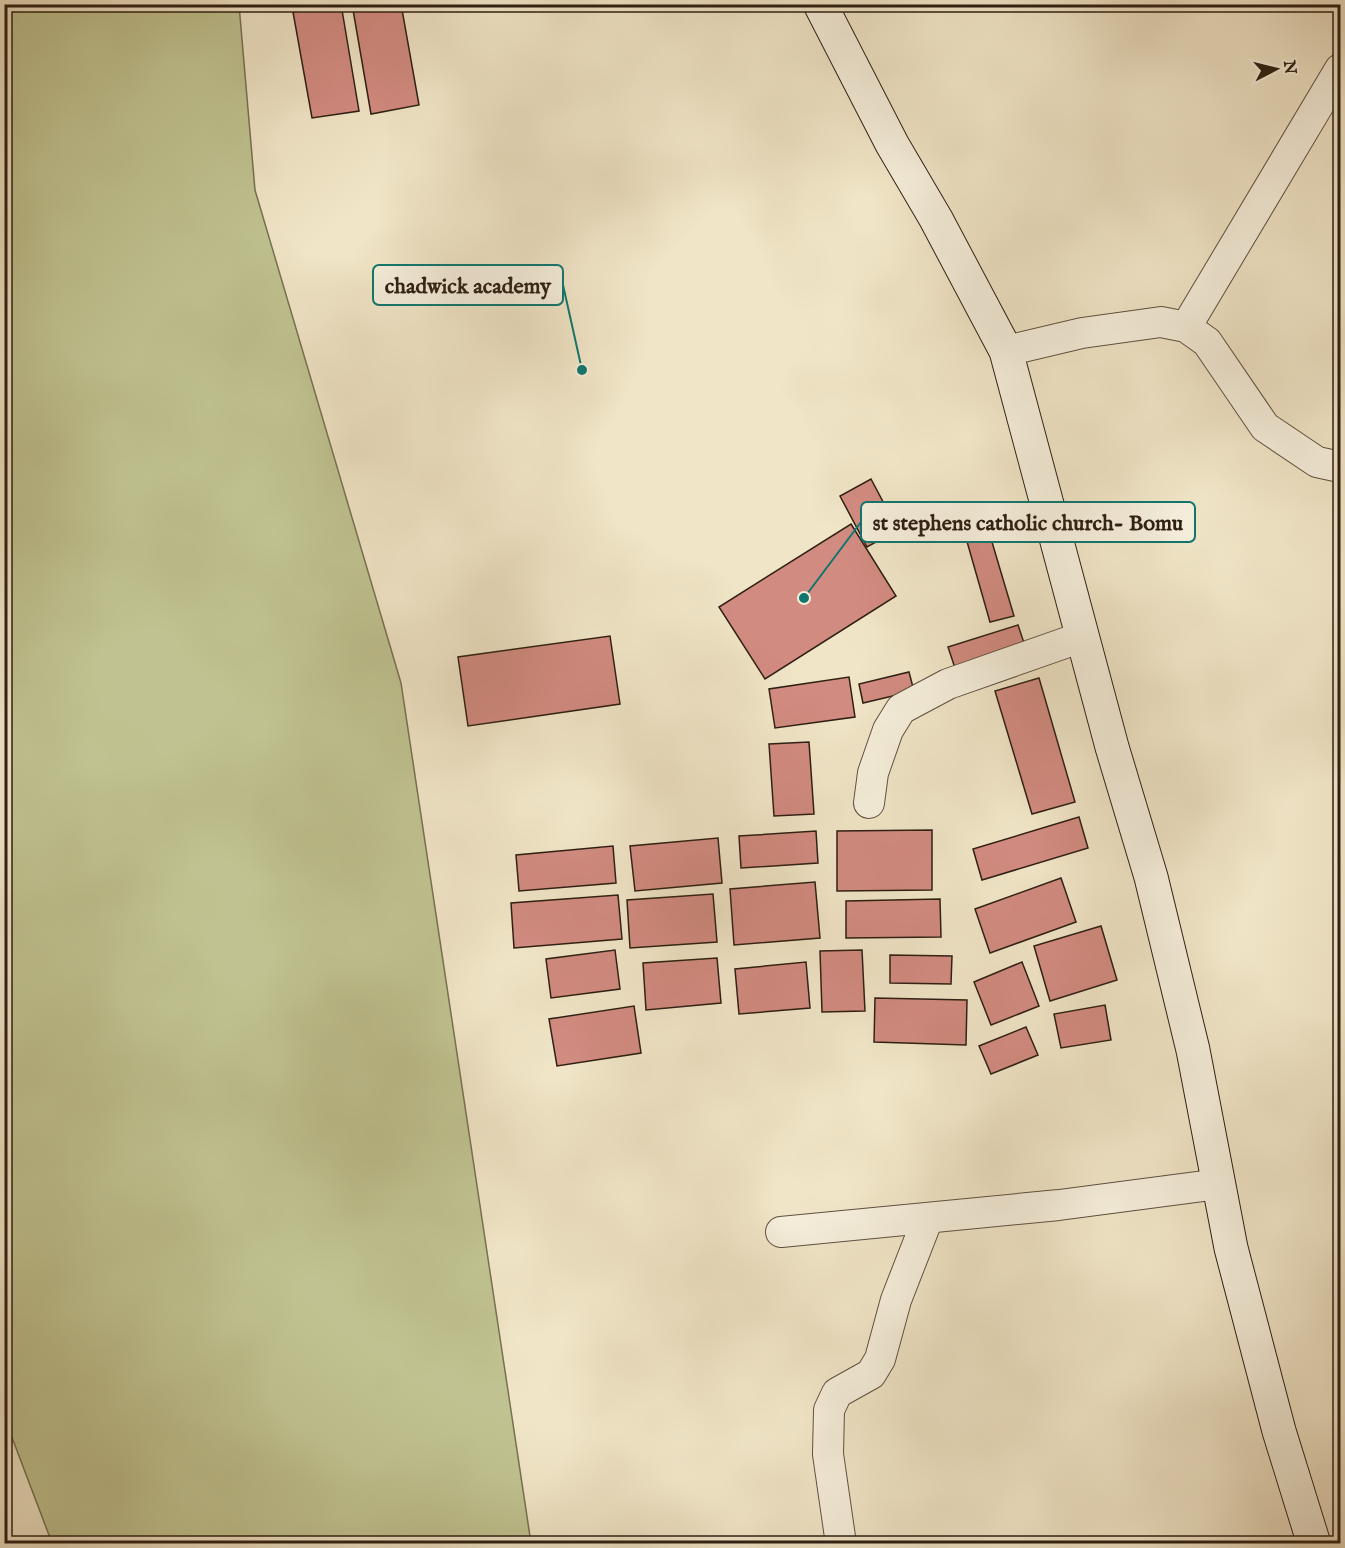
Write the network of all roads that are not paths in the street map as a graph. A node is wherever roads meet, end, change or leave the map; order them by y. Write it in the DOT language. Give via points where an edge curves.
graph roads {
  1 [pos="820,4"];
  2 [pos="1341,69"];
  3 [pos="1186,327"];
  4 [pos="1006,351"];
  5 [pos="1341,466"];
  6 [pos="1082,637"];
  7 [pos="869,803"];
  8 [pos="1219,1184"];
  9 [pos="928,1218"];
  10 [pos="781,1232"];
  11 [pos="841,1544"];
  12 [pos="1314,1544"];
  1 -- 4 [label="street"];
  2 -- 3 [label="street"];
  3 -- 4 [label="street" via="1161,322 1082,333"];
  3 -- 5 [label="street" via="1207,342 1265,427 1317,462"];
  4 -- 6 [label="street"];
  6 -- 7 [label="street" via="948,684 901,709 888,730 873,773"];
  6 -- 8 [label="street" via="1151,877 1193,1050"];
  8 -- 9 [label="street"];
  8 -- 12 [label="street" via="1244,1302"];
  9 -- 10 [label="street"];
  9 -- 11 [label="street" via="896,1300 880,1359 871,1374 841,1389 830,1410 828,1454"];
}
